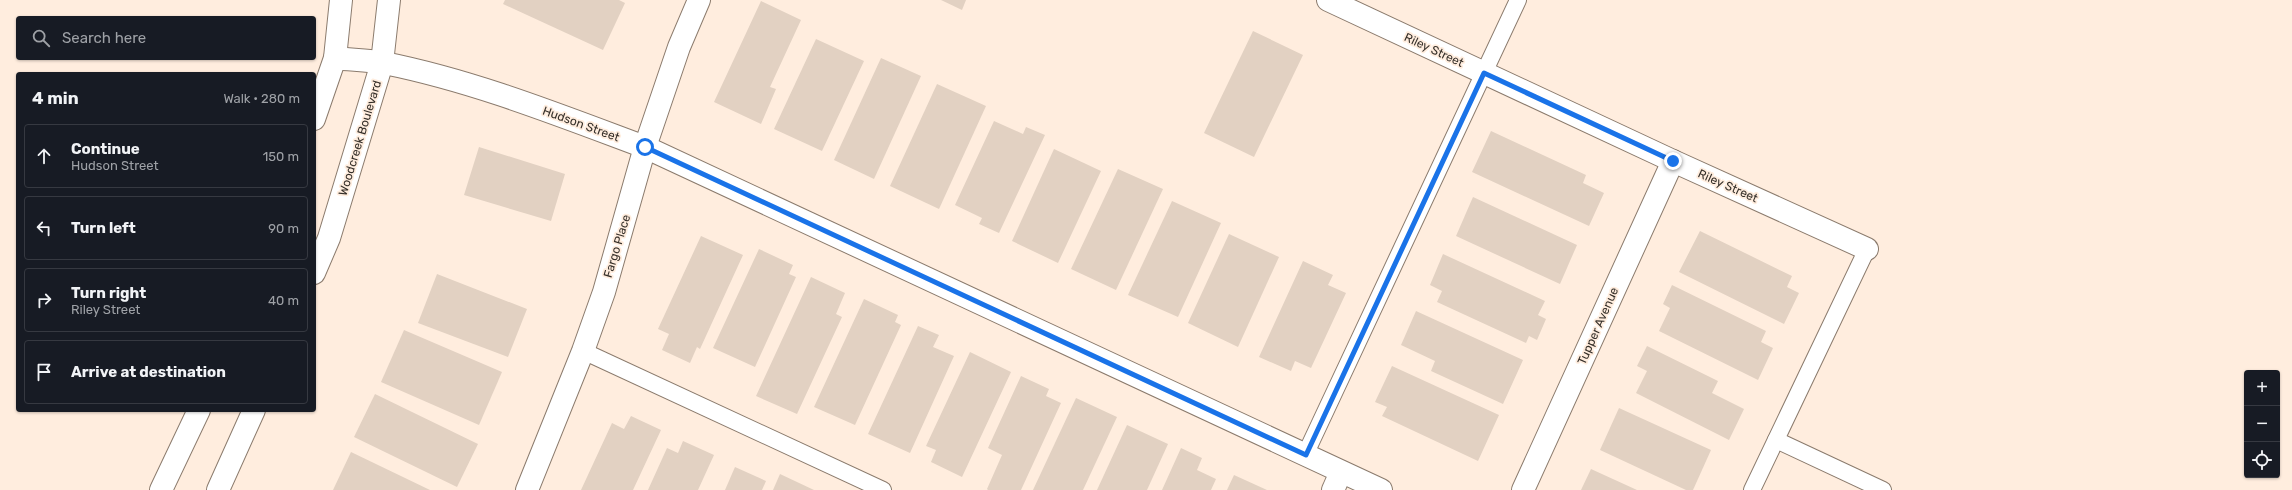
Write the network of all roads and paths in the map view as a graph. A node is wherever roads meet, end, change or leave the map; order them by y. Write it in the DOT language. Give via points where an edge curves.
graph roads {
  1 [pos="341,0"];
  2 [pos="389,0"];
  3 [pos="699,0"];
  4 [pos="1328,0"];
  5 [pos="1518,0"];
  6 [pos="335,58"];
  7 [pos="382,63"];
  8 [pos="1484,73"];
  9 [pos="316,114"];
  10 [pos="645,147"];
  11 [pos="1673,161"];
  12 [pos="1867,249"];
  13 [pos="316,268"];
  14 [pos="583,351"];
  15 [pos="198,412"];
  16 [pos="253,412"];
  17 [pos="1776,440"];
  18 [pos="1306,455"];
  19 [pos="1337,481"];
  20 [pos="161,490"];
  21 [pos="218,490"];
  22 [pos="527,490"];
  23 [pos="883,490"];
  24 [pos="1381,490"];
  25 [pos="1523,490"];
  26 [pos="1752,490"];
  27 [pos="1883,490"];
  1 -- 6 [label="street"];
  2 -- 7 [label="street, Woodcreek Boulevard"];
  3 -- 10 [label="street, Fargo Place" via="679,46"];
  4 -- 8 [label="street, Riley Street"];
  5 -- 8 [label="lane"];
  6 -- 7 [label="street, Hudson Street"];
  6 -- 9 [label="street"];
  7 -- 10 [label="street, Hudson Street" via="462,82"];
  7 -- 13 [label="street, Woodcreek Boulevard" via="329,238"];
  8 -- 11 [label="street, Riley Street"];
  8 -- 18 [label="lane"];
  10 -- 14 [label="street, Fargo Place" via="620,238"];
  10 -- 18 [label="street, Hudson Street"];
  11 -- 12 [label="street, Riley Street"];
  11 -- 25 [label="street, Tupper Avenue"];
  12 -- 17 [label="lane"];
  14 -- 22 [label="street, Fargo Place"];
  14 -- 23 [label="lane"];
  15 -- 20 [label="street"];
  16 -- 21 [label="street"];
  17 -- 26 [label="lane"];
  17 -- 27 [label="lane"];
  18 -- 19 [label="street, Hudson Street"];
  19 -- 24 [label="street, Hudson Street"];
}
